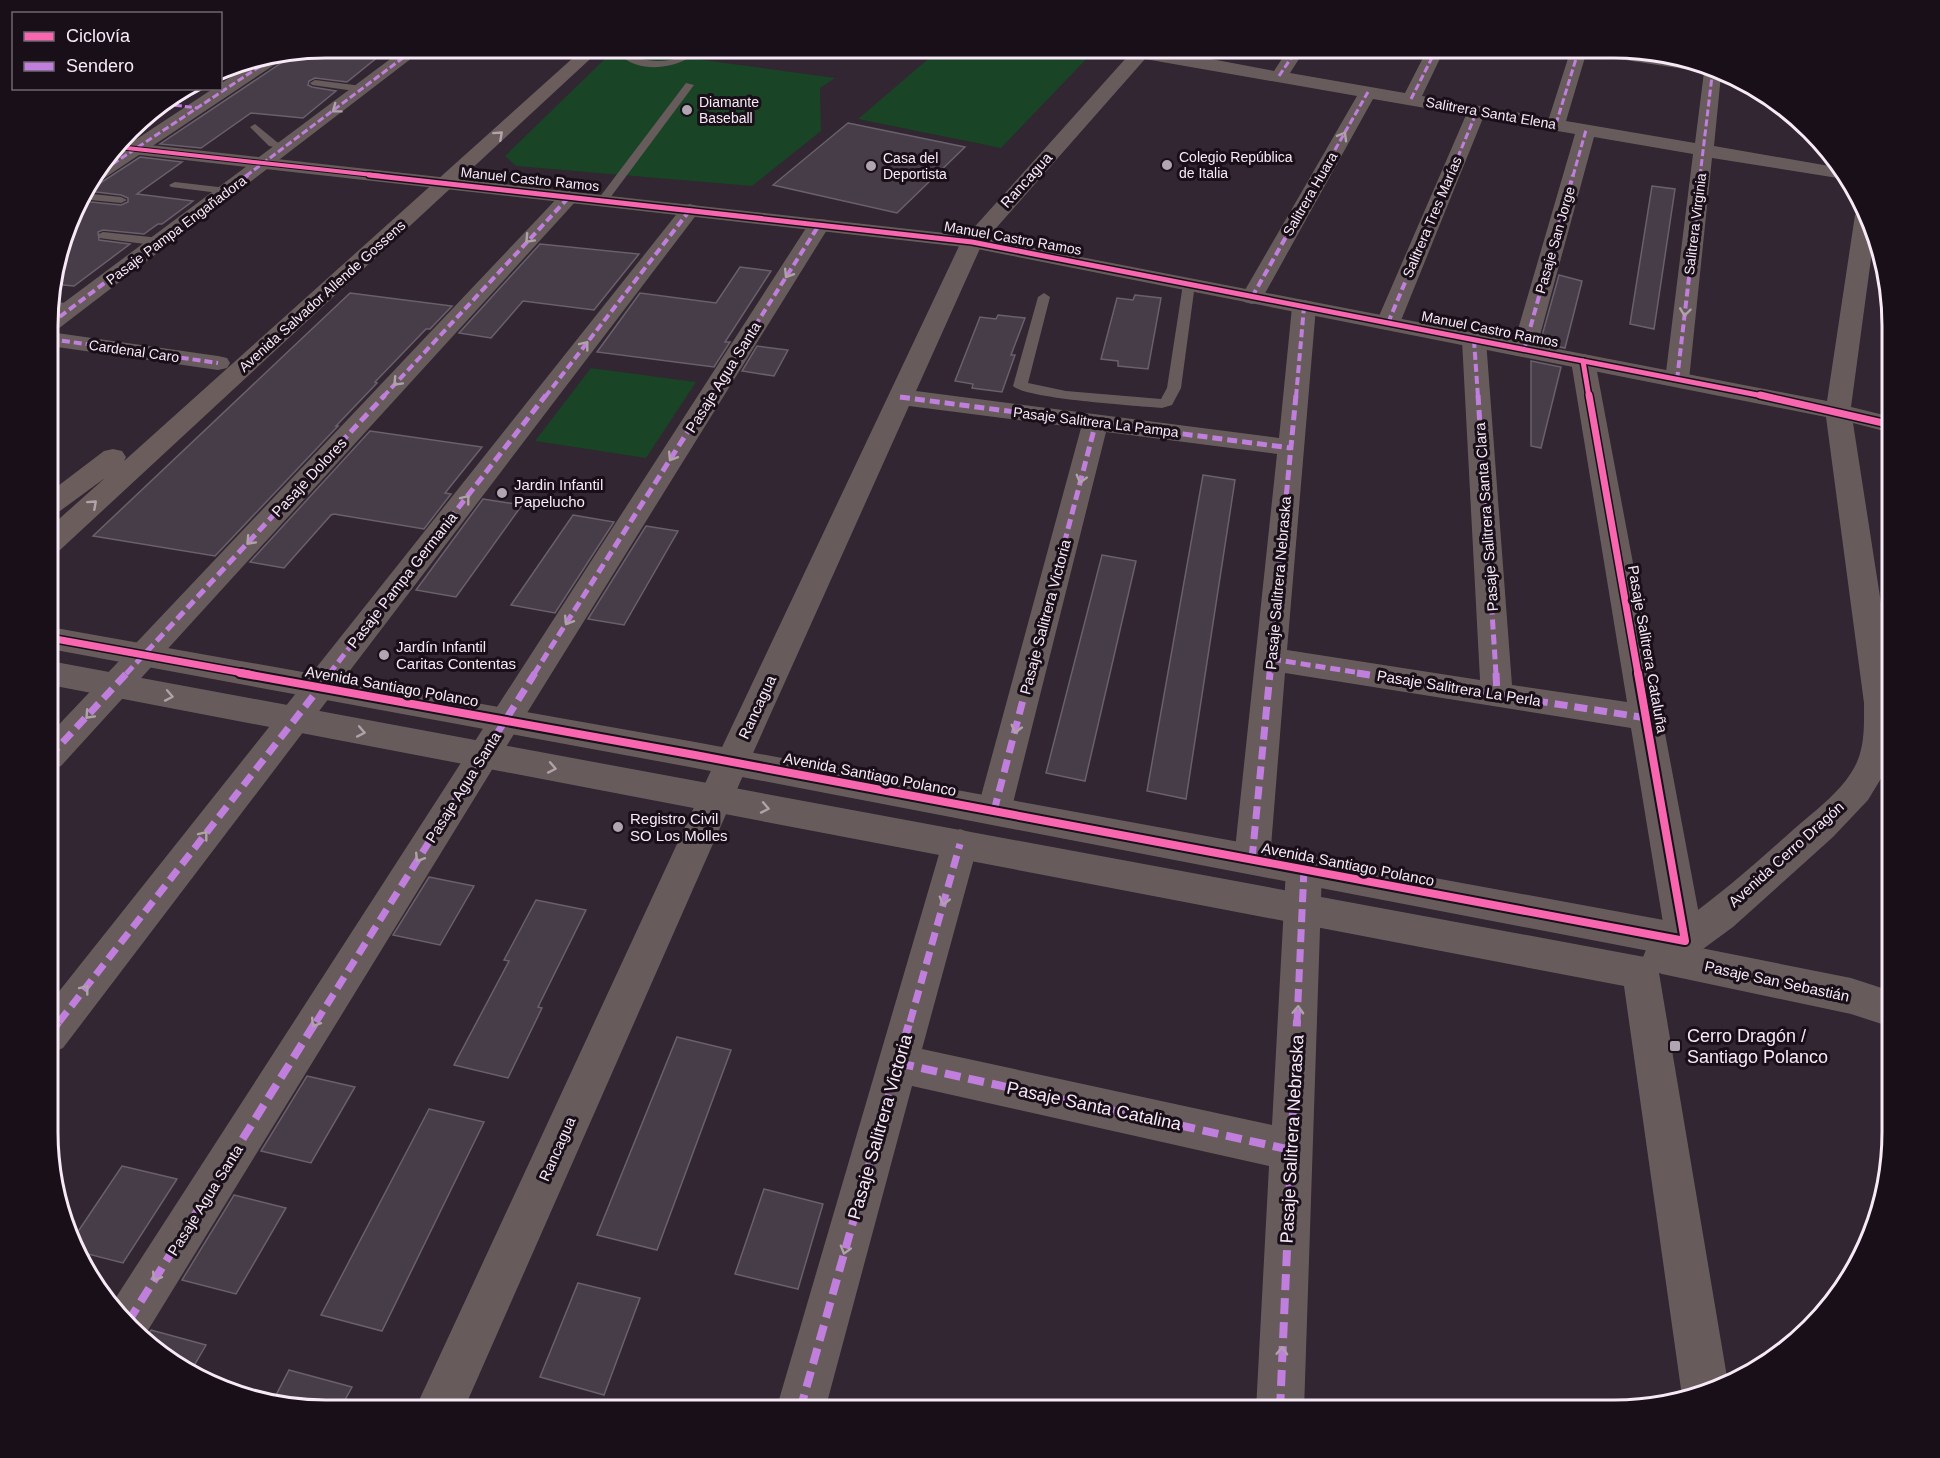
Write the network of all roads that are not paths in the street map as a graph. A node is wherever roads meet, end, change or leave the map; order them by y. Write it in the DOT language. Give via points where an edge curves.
graph roads {
  1 [pos="403,58"];
  2 [pos="560,58"];
  3 [pos="583,58"];
  4 [pos="632,58"];
  5 [pos="684,58"];
  6 [pos="1136,58"];
  7 [pos="1185,58"];
  8 [pos="1291,58"];
  9 [pos="1432,58"];
  10 [pos="1576,58"];
  11 [pos="258,68"];
  12 [pos="1278,76"];
  13 [pos="1715,78"];
  14 [pos="315,83"];
  15 [pos="689,85"];
  16 [pos="362,89"];
  17 [pos="1368,92"];
  18 [pos="1412,99"];
  19 [pos="176,105"];
  20 [pos="197,108"];
  21 [pos="1477,111"];
  22 [pos="1556,124"];
  23 [pos="255,127"];
  24 [pos="1586,130"];
  25 [pos="128,147"];
  26 [pos="126,148"];
  27 [pos="284,148"];
  28 [pos="1704,150"];
  29 [pos="264,163"];
  30 [pos="1832,173"];
  31 [pos="423,180"];
  32 [pos="447,183"];
  33 [pos="175,185"];
  34 [pos="227,191"];
  35 [pos="569,196"];
  36 [pos="92,197"];
  37 [pos="121,200"];
  38 [pos="603,200"];
  39 [pos="690,210"];
  40 [pos="819,225"];
  41 [pos="1864,231"];
  42 [pos="103,236"];
  43 [pos="160,242"];
  44 [pos="972,242"];
  45 [pos="1189,284"];
  46 [pos="1044,297"];
  47 [pos="1252,297"];
  48 [pos="59,306"];
  49 [pos="1304,307"];
  50 [pos="73,308"];
  51 [pos="58,318"];
  52 [pos="1388,323"];
  53 [pos="58,340"];
  54 [pos="1474,340"];
  55 [pos="1524,350"];
  56 [pos="1583,361"];
  57 [pos="218,363"];
  58 [pos="1677,380"];
  59 [pos="900,397"];
  60 [pos="1838,411"];
  61 [pos="1096,422"];
  62 [pos="1882,422"];
  63 [pos="1291,448"];
  64 [pos="58,499"];
  65 [pos="58,536"];
  66 [pos="58,639"];
  67 [pos="144,655"];
  68 [pos="1271,659"];
  69 [pos="58,675"];
  70 [pos="116,686"];
  71 [pos="320,687"];
  72 [pos="1497,694"];
  73 [pos="1882,712"];
  74 [pos="1647,718"];
  75 [pos="294,719"];
  76 [pos="504,720"];
  77 [pos="1882,740"];
  78 [pos="58,748"];
  79 [pos="483,755"];
  80 [pos="732,762"];
  81 [pos="716,798"];
  82 [pos="994,811"];
  83 [pos="960,844"];
  84 [pos="1252,859"];
  85 [pos="1303,889"];
  86 [pos="1663,957"];
  87 [pos="1882,1006"];
  88 [pos="58,1023"];
  89 [pos="898,1063"];
  90 [pos="1291,1150"];
  91 [pos="132,1316"];
  92 [pos="1703,1384"];
  93 [pos="444,1400"];
  94 [pos="803,1400"];
  95 [pos="1280,1400"];
  1 -- 16 [label="street, Pasaje Pampa Engañadora"];
  2 -- 31 [label="main road, Avenida Salvador Allende Gossens"];
  32 -- 3 [label="main road, Avenida Salvador Allende Gossens, one-way"];
  4 -- 5 [label="lane" via="644,62"];
  6 -- 44 [label="street, Rancagua"];
  7 -- 12 [label="street, Salitrera Santa Elena"];
  8 -- 12 [label="street"];
  9 -- 18 [label="street"];
  10 -- 22 [label="street"];
  11 -- 20 [label="street"];
  12 -- 17 [label="street, Salitrera Santa Elena"];
  13 -- 28 [label="street, Salitrera Virginia"];
  14 -- 16 [label="lane"];
  15 -- 38 [label="lane"];
  16 -- 27 [label="street, Pasaje Pampa Engañadora, one-way"];
  17 -- 18 [label="street, Salitrera Santa Elena"];
  47 -- 17 [label="street, Salitrera Huara, one-way"];
  18 -- 21 [label="street, Salitrera Santa Elena"];
  19 -- 20 [label="street"];
  20 -- 25 [label="street"];
  21 -- 22 [label="street, Salitrera Santa Elena"];
  21 -- 52 [label="street, Salitrera Tres Marías"];
  22 -- 24 [label="street, Salitrera Santa Elena"];
  23 -- 27 [label="lane" via="273,144"];
  24 -- 28 [label="street, Salitrera Santa Elena"];
  24 -- 55 [label="street, Pasaje San Jorge"];
  26 -- 29 [label="street, Manuel Castro Ramos"];
  27 -- 29 [label="street, Pasaje Pampa Engañadora"];
  28 -- 30 [label="street, Salitrera Santa Elena"];
  28 -- 58 [label="street, Salitrera Virginia, one-way"];
  29 -- 31 [label="street, Manuel Castro Ramos"];
  29 -- 34 [label="street, Pasaje Pampa Engañadora"];
  31 -- 32 [label="street, Manuel Castro Ramos"];
  31 -- 57 [label="main road, Avenida Salvador Allende Gossens"];
  32 -- 35 [label="street, Manuel Castro Ramos"];
  65 -- 32 [label="main road, Avenida Salvador Allende Gossens, one-way"];
  33 -- 34 [label="lane"];
  34 -- 43 [label="street, Pasaje Pampa Engañadora"];
  35 -- 38 [label="street, Manuel Castro Ramos"];
  35 -- 67 [label="street, Pasaje Dolores, one-way"];
  36 -- 37 [label="lane"];
  38 -- 39 [label="street, Manuel Castro Ramos"];
  39 -- 40 [label="street, Manuel Castro Ramos"];
  71 -- 39 [label="street, Pasaje Pampa Germania, one-way"];
  40 -- 44 [label="street, Manuel Castro Ramos"];
  40 -- 76 [label="street, Pasaje Agua Santa, one-way"];
  41 -- 60 [label="street, Avenida Cerro Dragón"];
  42 -- 43 [label="lane"];
  43 -- 50 [label="street, Pasaje Pampa Engañadora"];
  44 -- 45 [label="street, Manuel Castro Ramos"];
  44 -- 59 [label="street, Rancagua"];
  45 -- 46 [label="lane" via="1174,388 1162,405 1020,386"];
  45 -- 47 [label="street, Manuel Castro Ramos"];
  47 -- 49 [label="street, Manuel Castro Ramos"];
  48 -- 50 [label="lane"];
  49 -- 52 [label="street, Manuel Castro Ramos"];
  49 -- 63 [label="street, Pasaje Salitrera Nebraska"];
  50 -- 51 [label="street, Pasaje Pampa Engañadora"];
  52 -- 54 [label="street, Manuel Castro Ramos"];
  53 -- 57 [label="street, Cardenal Caro"];
  54 -- 55 [label="street, Manuel Castro Ramos"];
  54 -- 72 [label="street, Pasaje Salitrera Santa Clara"];
  55 -- 56 [label="street, Manuel Castro Ramos"];
  56 -- 58 [label="street, Manuel Castro Ramos"];
  56 -- 74 [label="street, Pasaje Salitrera Cataluña"];
  57 -- 64 [label="main road, Avenida Salvador Allende Gossens" via="100,468"];
  58 -- 60 [label="street, Manuel Castro Ramos"];
  59 -- 61 [label="street, Pasaje Salitrera La Pampa"];
  59 -- 80 [label="street, Rancagua"];
  60 -- 62 [label="street, Manuel Castro Ramos"];
  60 -- 73 [label="street, Avenida Cerro Dragón"];
  61 -- 63 [label="street, Pasaje Salitrera La Pampa"];
  61 -- 82 [label="street, Pasaje Salitrera Victoria, one-way"];
  63 -- 68 [label="street, Pasaje Salitrera Nebraska"];
  66 -- 67 [label="street, Avenida Santiago Polanco"];
  67 -- 70 [label="street, Pasaje Dolores"];
  67 -- 71 [label="street, Avenida Santiago Polanco"];
  68 -- 72 [label="street, Pasaje Salitrera La Perla"];
  68 -- 84 [label="street, Pasaje Salitrera Nebraska"];
  69 -- 70 [label="street, Avenida Santiago Polanco"];
  70 -- 75 [label="street, Avenida Santiago Polanco, one-way"];
  70 -- 78 [label="street, Pasaje Dolores, one-way"];
  71 -- 75 [label="street, Pasaje Pampa Germania"];
  71 -- 76 [label="street, Avenida Santiago Polanco"];
  72 -- 74 [label="street, Pasaje Salitrera La Perla"];
  74 -- 86 [label="street, Pasaje Salitrera Cataluña"];
  75 -- 79 [label="street, Avenida Santiago Polanco, one-way"];
  88 -- 75 [label="street, Pasaje Pampa Germania, one-way"];
  76 -- 79 [label="street, Pasaje Agua Santa"];
  76 -- 80 [label="street, Avenida Santiago Polanco"];
  77 -- 86 [label="street, Avenida Cerro Dragón" via="1870,769 1831,817"];
  79 -- 81 [label="street, Avenida Santiago Polanco, one-way"];
  79 -- 91 [label="street, Pasaje Agua Santa, one-way"];
  80 -- 81 [label="street, Rancagua"];
  80 -- 82 [label="street, Avenida Santiago Polanco"];
  81 -- 83 [label="street, Avenida Santiago Polanco, one-way"];
  81 -- 93 [label="street, Rancagua"];
  82 -- 84 [label="street, Avenida Santiago Polanco"];
  83 -- 85 [label="street, Avenida Santiago Polanco"];
  83 -- 89 [label="street, Pasaje Salitrera Victoria, one-way"];
  84 -- 85 [label="street, Avenida Santiago Polanco"];
  85 -- 86 [label="street, Avenida Santiago Polanco"];
  85 -- 86 [label="street, Avenida Santiago Polanco"];
  90 -- 85 [label="street, Pasaje Salitrera Nebraska, one-way"];
  86 -- 87 [label="street, Pasaje San Sebastián"];
  86 -- 92 [label="street"];
  89 -- 90 [label="street, Pasaje Santa Catalina"];
  89 -- 94 [label="street, Pasaje Salitrera Victoria, one-way"];
  95 -- 90 [label="street, Pasaje Salitrera Nebraska, one-way"];
}
